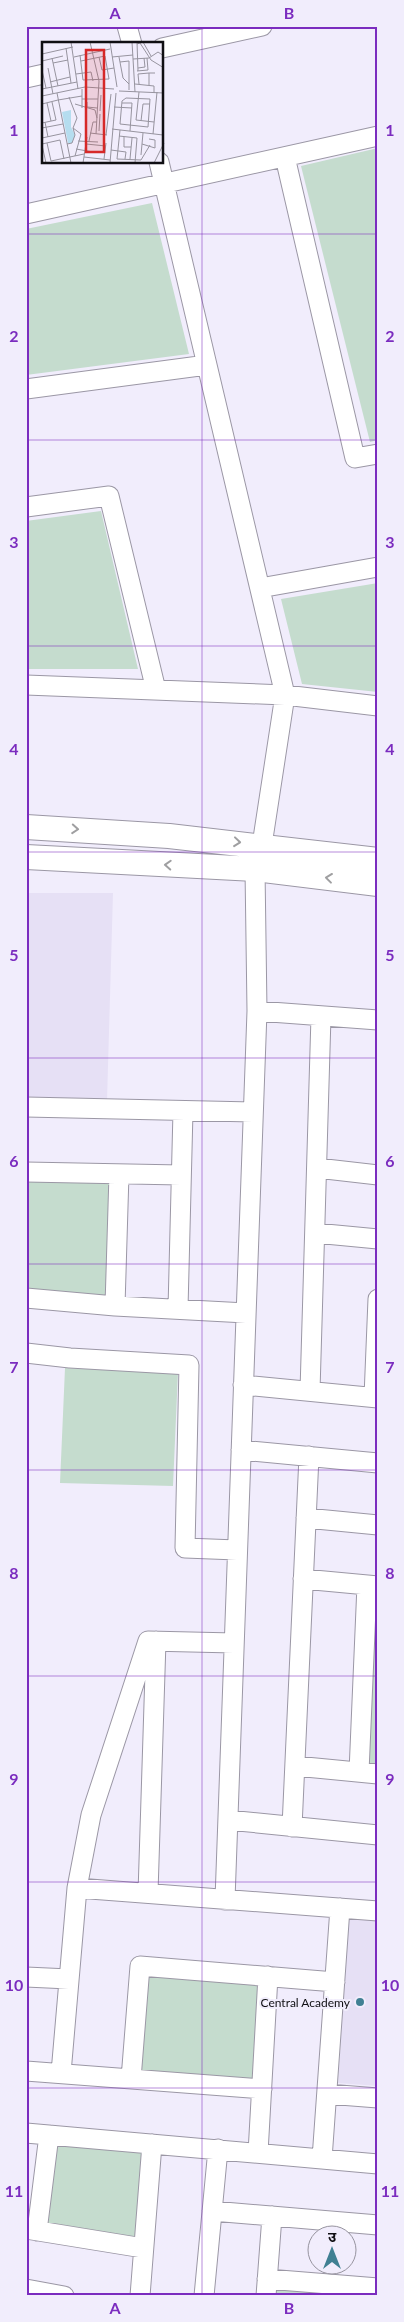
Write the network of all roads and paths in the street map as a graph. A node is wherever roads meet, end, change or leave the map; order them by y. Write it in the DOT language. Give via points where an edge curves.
graph roads {
  1 [pos="128,26"];
  2 [pos="262,26"];
  3 [pos="132,42"];
  4 [pos="164,48"];
  5 [pos="42,74"];
  6 [pos="26,78"];
  7 [pos="378,136"];
  8 [pos="285,157"];
  9 [pos="159,164"];
  10 [pos="164,184"];
  11 [pos="26,214"];
  12 [pos="207,365"];
  13 [pos="26,389"];
  14 [pos="378,454"];
  15 [pos="26,507"];
  16 [pos="378,567"];
  17 [pos="260,588"];
  18 [pos="26,685"];
  19 [pos="156,690"];
  20 [pos="285,695"];
  21 [pos="378,706"];
  22 [pos="26,827"];
  23 [pos="262,845"];
  24 [pos="26,857"];
  25 [pos="378,860"];
  26 [pos="255,869"];
  27 [pos="378,884"];
  28 [pos="257,1011"];
  29 [pos="321,1016"];
  30 [pos="378,1020"];
  31 [pos="26,1107"];
  32 [pos="183,1111"];
  33 [pos="253,1112"];
  34 [pos="316,1168"];
  35 [pos="26,1172"];
  36 [pos="119,1174"];
  37 [pos="181,1175"];
  38 [pos="378,1175"];
  39 [pos="315,1233"];
  40 [pos="378,1239"];
  41 [pos="26,1298"];
  42 [pos="378,1300"];
  43 [pos="115,1306"];
  44 [pos="178,1309"];
  45 [pos="246,1313"];
  46 [pos="26,1353"];
  47 [pos="244,1385"];
  48 [pos="310,1391"];
  49 [pos="376,1398"];
  50 [pos="241,1450"];
  51 [pos="309,1456"];
  52 [pos="378,1463"];
  53 [pos="306,1518"];
  54 [pos="378,1525"];
  55 [pos="238,1550"];
  56 [pos="303,1579"];
  57 [pos="372,1585"];
  58 [pos="156,1641"];
  59 [pos="234,1643"];
  60 [pos="295,1766"];
  61 [pos="359,1772"];
  62 [pos="378,1774"];
  63 [pos="228,1820"];
  64 [pos="292,1827"];
  65 [pos="378,1836"];
  66 [pos="77,1888"];
  67 [pos="148,1894"];
  68 [pos="225,1900"];
  69 [pos="340,1908"];
  70 [pos="378,1911"];
  71 [pos="268,1976"];
  72 [pos="26,1977"];
  73 [pos="69,1979"];
  74 [pos="335,1982"];
  75 [pos="26,2070"];
  76 [pos="61,2073"];
  77 [pos="131,2079"];
  78 [pos="262,2089"];
  79 [pos="327,2094"];
  80 [pos="378,2098"];
  81 [pos="26,2133"];
  82 [pos="49,2135"];
  83 [pos="152,2144"];
  84 [pos="218,2149"];
  85 [pos="258,2153"];
  86 [pos="322,2159"];
  87 [pos="378,2164"];
  88 [pos="212,2211"];
  89 [pos="272,2216"];
  90 [pos="378,2225"];
  91 [pos="32,2230"];
  92 [pos="143,2248"];
  93 [pos="267,2287"];
  94 [pos="378,2288"];
  95 [pos="28,2292"];
  96 [pos="64,2296"];
  97 [pos="140,2296"];
  98 [pos="204,2296"];
  1 -- 3 [label="street"];
  2 -- 4 [label="street"];
  5 -- 6 [label="street"];
  7 -- 8 [label="street"];
  8 -- 10 [label="street"];
  8 -- 14 [label="street" via="355,458"];
  9 -- 10 [label="street"];
  10 -- 11 [label="street"];
  10 -- 12 [label="street"];
  12 -- 13 [label="street"];
  12 -- 17 [label="street"];
  15 -- 19 [label="street" via="109,496"];
  16 -- 17 [label="street"];
  17 -- 20 [label="street"];
  18 -- 19 [label="street"];
  19 -- 20 [label="street"];
  20 -- 21 [label="street"];
  20 -- 23 [label="street"];
  22 -- 23 [label="street, one-way"];
  23 -- 25 [label="street"];
  23 -- 26 [label="street"];
  26 -- 24 [label="street, one-way"];
  27 -- 26 [label="street, one-way"];
  26 -- 28 [label="street"];
  28 -- 29 [label="street"];
  28 -- 33 [label="street"];
  29 -- 30 [label="street"];
  29 -- 34 [label="street"];
  31 -- 32 [label="street"];
  32 -- 33 [label="street"];
  32 -- 37 [label="street"];
  33 -- 45 [label="street"];
  34 -- 38 [label="street"];
  34 -- 39 [label="street"];
  35 -- 36 [label="street"];
  36 -- 37 [label="street"];
  36 -- 43 [label="street"];
  37 -- 44 [label="street"];
  39 -- 40 [label="street"];
  39 -- 48 [label="street"];
  41 -- 43 [label="street"];
  42 -- 49 [label="street"];
  43 -- 44 [label="street"];
  44 -- 45 [label="street"];
  45 -- 47 [label="street"];
  46 -- 55 [label="street" via="189,1365 185,1548"];
  47 -- 48 [label="street"];
  47 -- 50 [label="street"];
  48 -- 49 [label="street"];
  50 -- 51 [label="street"];
  50 -- 55 [label="street"];
  51 -- 52 [label="street"];
  51 -- 53 [label="street"];
  53 -- 54 [label="street"];
  53 -- 56 [label="street"];
  55 -- 59 [label="street"];
  56 -- 57 [label="street"];
  56 -- 60 [label="street"];
  57 -- 61 [label="street"];
  58 -- 59 [label="street"];
  58 -- 66 [label="street" via="148,1641 91,1815"];
  58 -- 67 [label="street"];
  59 -- 63 [label="street"];
  60 -- 61 [label="street"];
  60 -- 64 [label="street"];
  61 -- 62 [label="street"];
  63 -- 64 [label="street"];
  63 -- 68 [label="street"];
  64 -- 65 [label="street"];
  66 -- 67 [label="street"];
  66 -- 73 [label="street"];
  67 -- 68 [label="street"];
  68 -- 69 [label="street"];
  69 -- 70 [label="street"];
  69 -- 74 [label="street"];
  71 -- 74 [label="street"];
  71 -- 77 [label="street" via="140,1966"];
  71 -- 78 [label="street"];
  72 -- 73 [label="street"];
  73 -- 76 [label="street"];
  74 -- 79 [label="street"];
  75 -- 76 [label="street"];
  76 -- 77 [label="street"];
  77 -- 78 [label="street"];
  78 -- 85 [label="street"];
  79 -- 80 [label="street"];
  79 -- 86 [label="street"];
  81 -- 82 [label="street"];
  82 -- 83 [label="street"];
  82 -- 91 [label="street"];
  83 -- 84 [label="street"];
  83 -- 92 [label="street"];
  84 -- 85 [label="street"];
  84 -- 88 [label="street"];
  85 -- 86 [label="street"];
  86 -- 87 [label="street"];
  88 -- 89 [label="street"];
  88 -- 98 [label="street"];
  89 -- 90 [label="street"];
  89 -- 93 [label="street"];
  91 -- 92 [label="street"];
  92 -- 97 [label="street"];
  93 -- 94 [label="street"];
  95 -- 96 [label="street"];
}
